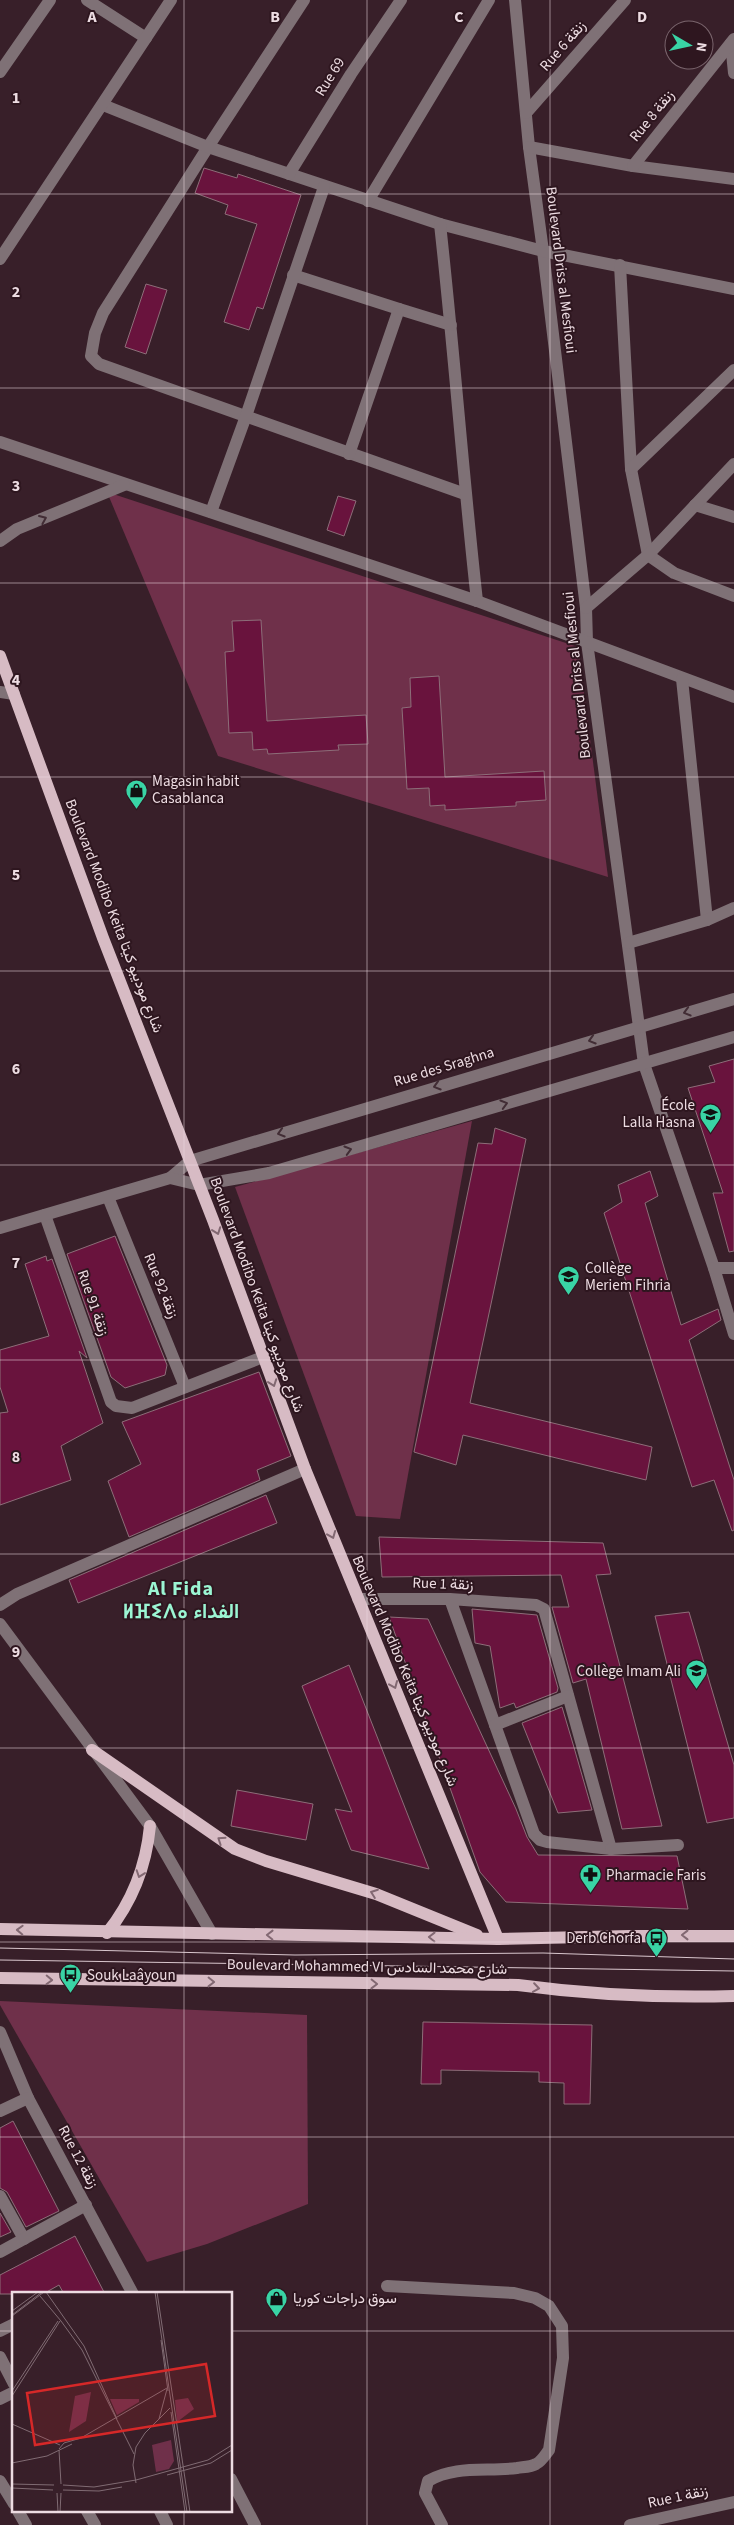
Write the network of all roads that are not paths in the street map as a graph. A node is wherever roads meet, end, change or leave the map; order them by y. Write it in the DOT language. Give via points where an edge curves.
graph roads {
  1 [pos="50,0"];
  2 [pos="171,0"];
  3 [pos="304,0"];
  4 [pos="401,0"];
  5 [pos="489,0"];
  6 [pos="625,0"];
  7 [pos="513,1"];
  8 [pos="96,2"];
  9 [pos="146,38"];
  10 [pos="732,41"];
  11 [pos="0,72"];
  12 [pos="734,73"];
  13 [pos="103,105"];
  14 [pos="526,113"];
  15 [pos="208,147"];
  16 [pos="529,147"];
  17 [pos="633,166"];
  18 [pos="289,174"];
  19 [pos="734,179"];
  20 [pos="324,187"];
  21 [pos="368,201"];
  22 [pos="440,224"];
  23 [pos="544,250"];
  24 [pos="0,259"];
  25 [pos="620,265"];
  26 [pos="293,275"];
  27 [pos="734,289"];
  28 [pos="399,309"];
  29 [pos="451,325"];
  30 [pos="734,370"];
  31 [pos="246,416"];
  32 [pos="0,442"];
  33 [pos="349,454"];
  34 [pos="734,464"];
  35 [pos="631,469"];
  36 [pos="124,485"];
  37 [pos="465,494"];
  38 [pos="695,505"];
  39 [pos="211,512"];
  40 [pos="734,517"];
  41 [pos="0,541"];
  42 [pos="648,555"];
  43 [pos="734,596"];
  44 [pos="477,601"];
  45 [pos="586,608"];
  46 [pos="587,642"];
  47 [pos="0,656"];
  48 [pos="682,679"];
  49 [pos="0,692"];
  50 [pos="14,694"];
  51 [pos="734,697"];
  52 [pos="734,908"];
  53 [pos="706,920"];
  54 [pos="628,942"];
  55 [pos="734,999"];
  56 [pos="639,1026"];
  57 [pos="734,1037"];
  58 [pos="644,1064"];
  59 [pos="190,1161"];
  60 [pos="170,1178"];
  61 [pos="199,1186"];
  62 [pos="108,1197"];
  63 [pos="45,1215"];
  64 [pos="0,1228"];
  65 [pos="714,1268"];
  66 [pos="734,1268"];
  67 [pos="734,1334"];
  68 [pos="263,1357"];
  69 [pos="185,1387"];
  70 [pos="304,1469"];
  71 [pos="358,1599"];
  72 [pos="450,1599"];
  73 [pos="0,1605"];
  74 [pos="0,1624"];
  75 [pos="568,1696"];
  76 [pos="495,1725"];
  77 [pos="92,1750"];
  78 [pos="150,1826"];
  79 [pos="678,1845"];
  80 [pos="611,1849"];
  81 [pos="0,1929"];
  82 [pos="107,1933"];
  83 [pos="212,1934"];
  84 [pos="734,1936"];
  85 [pos="484,1937"];
  86 [pos="498,1939"];
  87 [pos="0,1978"];
  88 [pos="734,1996"];
  89 [pos="0,2032"];
  90 [pos="28,2098"];
  91 [pos="0,2111"];
  92 [pos="0,2196"];
  93 [pos="86,2206"];
  94 [pos="24,2239"];
  95 [pos="0,2252"];
  96 [pos="387,2286"];
  97 [pos="132,2292"];
  98 [pos="12,2325"];
  99 [pos="0,2331"];
  100 [pos="0,2357"];
  101 [pos="12,2380"];
  102 [pos="12,2393"];
  103 [pos="0,2399"];
  104 [pos="0,2480"];
  105 [pos="232,2481"];
  106 [pos="12,2501"];
  107 [pos="734,2502"];
  108 [pos="19,2512"];
  109 [pos="160,2512"];
  110 [pos="26,2525"];
  111 [pos="167,2525"];
  112 [pos="255,2525"];
  113 [pos="442,2525"];
  114 [pos="630,2525"];
  1 -- 11 [label="street"];
  2 -- 9 [label="street"];
  3 -- 15 [label="street"];
  4 -- 18 [label="street, Rue 69"];
  5 -- 21 [label="street"];
  6 -- 14 [label="street, Rue 6 زنقة"];
  7 -- 14 [label="street, Boulevard Driss al Mesfioui"];
  8 -- 9 [label="street"];
  9 -- 13 [label="street"];
  10 -- 12 [label="street"];
  10 -- 17 [label="street, Rue 8 زنقة"];
  13 -- 15 [label="street"];
  13 -- 24 [label="street"];
  14 -- 16 [label="street, Boulevard Driss al Mesfioui"];
  15 -- 18 [label="street"];
  15 -- 31 [label="street" via="103,313 95,333 92,356 99,364"];
  16 -- 17 [label="street"];
  16 -- 23 [label="street, Boulevard Driss al Mesfioui"];
  17 -- 19 [label="street"];
  18 -- 20 [label="street"];
  20 -- 21 [label="street"];
  20 -- 26 [label="street"];
  21 -- 22 [label="street"];
  22 -- 23 [label="street"];
  22 -- 29 [label="street"];
  23 -- 25 [label="street"];
  23 -- 45 [label="street, Boulevard Driss al Mesfioui"];
  25 -- 27 [label="street"];
  25 -- 35 [label="street"];
  26 -- 28 [label="street"];
  26 -- 31 [label="street"];
  28 -- 29 [label="street"];
  28 -- 33 [label="street"];
  29 -- 37 [label="street"];
  30 -- 35 [label="street"];
  31 -- 33 [label="street"];
  31 -- 39 [label="street"];
  32 -- 36 [label="street"];
  33 -- 37 [label="street"];
  34 -- 38 [label="street"];
  35 -- 42 [label="street"];
  36 -- 39 [label="street"];
  41 -- 36 [label="street, one-way" via="17,529"];
  37 -- 44 [label="street"];
  38 -- 40 [label="street"];
  38 -- 42 [label="street"];
  39 -- 44 [label="street"];
  42 -- 43 [label="street" via="674,573"];
  42 -- 45 [label="street"];
  44 -- 46 [label="street"];
  45 -- 46 [label="street, Boulevard Driss al Mesfioui"];
  46 -- 48 [label="street"];
  46 -- 54 [label="street, Boulevard Driss al Mesfioui"];
  47 -- 50 [label="main road, Boulevard Modibo Keita شارع موديبو كيتا"];
  48 -- 51 [label="street"];
  48 -- 53 [label="street"];
  49 -- 50 [label="street"];
  50 -- 59 [label="main road, Boulevard Modibo Keita شارع موديبو كيتا"];
  52 -- 53 [label="street"];
  53 -- 54 [label="street"];
  54 -- 56 [label="street, Boulevard Driss al Mesfioui"];
  55 -- 56 [label="street, Rue des Sraghna, one-way"];
  56 -- 58 [label="street, Boulevard Driss al Mesfioui"];
  56 -- 59 [label="street, Rue des Sraghna, one-way"];
  57 -- 58 [label="street, Rue des Sraghna"];
  61 -- 58 [label="street, Rue des Sraghna, one-way" via="269,1173"];
  58 -- 65 [label="street, Boulevard Driss al Mesfioui"];
  59 -- 60 [label="street, Rue des Sraghna"];
  59 -- 61 [label="main road, Boulevard Modibo Keita شارع موديبو كيتا"];
  60 -- 61 [label="street, Rue des Sraghna"];
  60 -- 62 [label="street, Rue des Sraghna"];
  61 -- 68 [label="main road, Boulevard Modibo Keita شارع موديبو كيتا, one-way"];
  62 -- 63 [label="street, Rue des Sraghna"];
  62 -- 69 [label="street, Rue 92 زنقة"];
  63 -- 64 [label="street, Rue des Sraghna"];
  63 -- 69 [label="street, Rue 91 زنقة" via="110,1402 132,1408"];
  65 -- 66 [label="street"];
  65 -- 67 [label="street, Boulevard Driss al Mesfioui"];
  68 -- 69 [label="street"];
  68 -- 70 [label="main road, Boulevard Modibo Keita شارع موديبو كيتا, one-way"];
  70 -- 71 [label="main road, Boulevard Modibo Keita شارع موديبو كيتا, one-way"];
  70 -- 73 [label="street" via="17,1594"];
  71 -- 72 [label="street, Rue 1 زنقة"];
  71 -- 86 [label="main road, Boulevard Modibo Keita شارع موديبو كيتا, one-way"];
  72 -- 75 [label="street, Rue 1 زنقة" via="541,1606 547,1615"];
  72 -- 76 [label="street"];
  74 -- 77 [label="street"];
  75 -- 76 [label="street"];
  75 -- 80 [label="street"];
  76 -- 80 [label="street" via="534,1834 540,1840"];
  77 -- 78 [label="street"];
  85 -- 77 [label="main road, one-way" via="376,1894 235,1849"];
  78 -- 82 [label="main road, one-way" via="148,1849 133,1894"];
  78 -- 83 [label="street"];
  79 -- 80 [label="street"];
  82 -- 81 [label="main road, Boulevard Mohammed VI شارع محمد السادس, one-way"];
  82 -- 83 [label="main road, Boulevard Mohammed VI شارع محمد السادس"];
  85 -- 83 [label="main road, Boulevard Mohammed VI شارع محمد السادس, one-way"];
  84 -- 86 [label="main road, Boulevard Mohammed VI شارع محمد السادس, one-way"];
  85 -- 86 [label="main road, Boulevard Mohammed VI شارع محمد السادس"];
  87 -- 88 [label="main road, Boulevard Mohammed VI شارع محمد السادس, one-way" via="518,1985 583,1994 667,1998"];
  89 -- 90 [label="street, Rue 12 زنقة"];
  90 -- 91 [label="street"];
  90 -- 93 [label="street, Rue 12 زنقة"];
  92 -- 94 [label="street"];
  93 -- 94 [label="street"];
  93 -- 97 [label="street, Rue 12 زنقة"];
  94 -- 95 [label="street"];
  96 -- 113 [label="street" via="514,2293 535,2298 549,2306 562,2326 563,2358 549,2450 534,2465 470,2470 439,2475 428,2481 426,2493"];
  98 -- 99 [label="street"];
  100 -- 101 [label="street"];
  102 -- 103 [label="street"];
  104 -- 106 [label="street"];
  105 -- 112 [label="street"];
  107 -- 114 [label="street, Rue 1 زنقة"];
  108 -- 110 [label="street"];
  109 -- 111 [label="street"];
}
